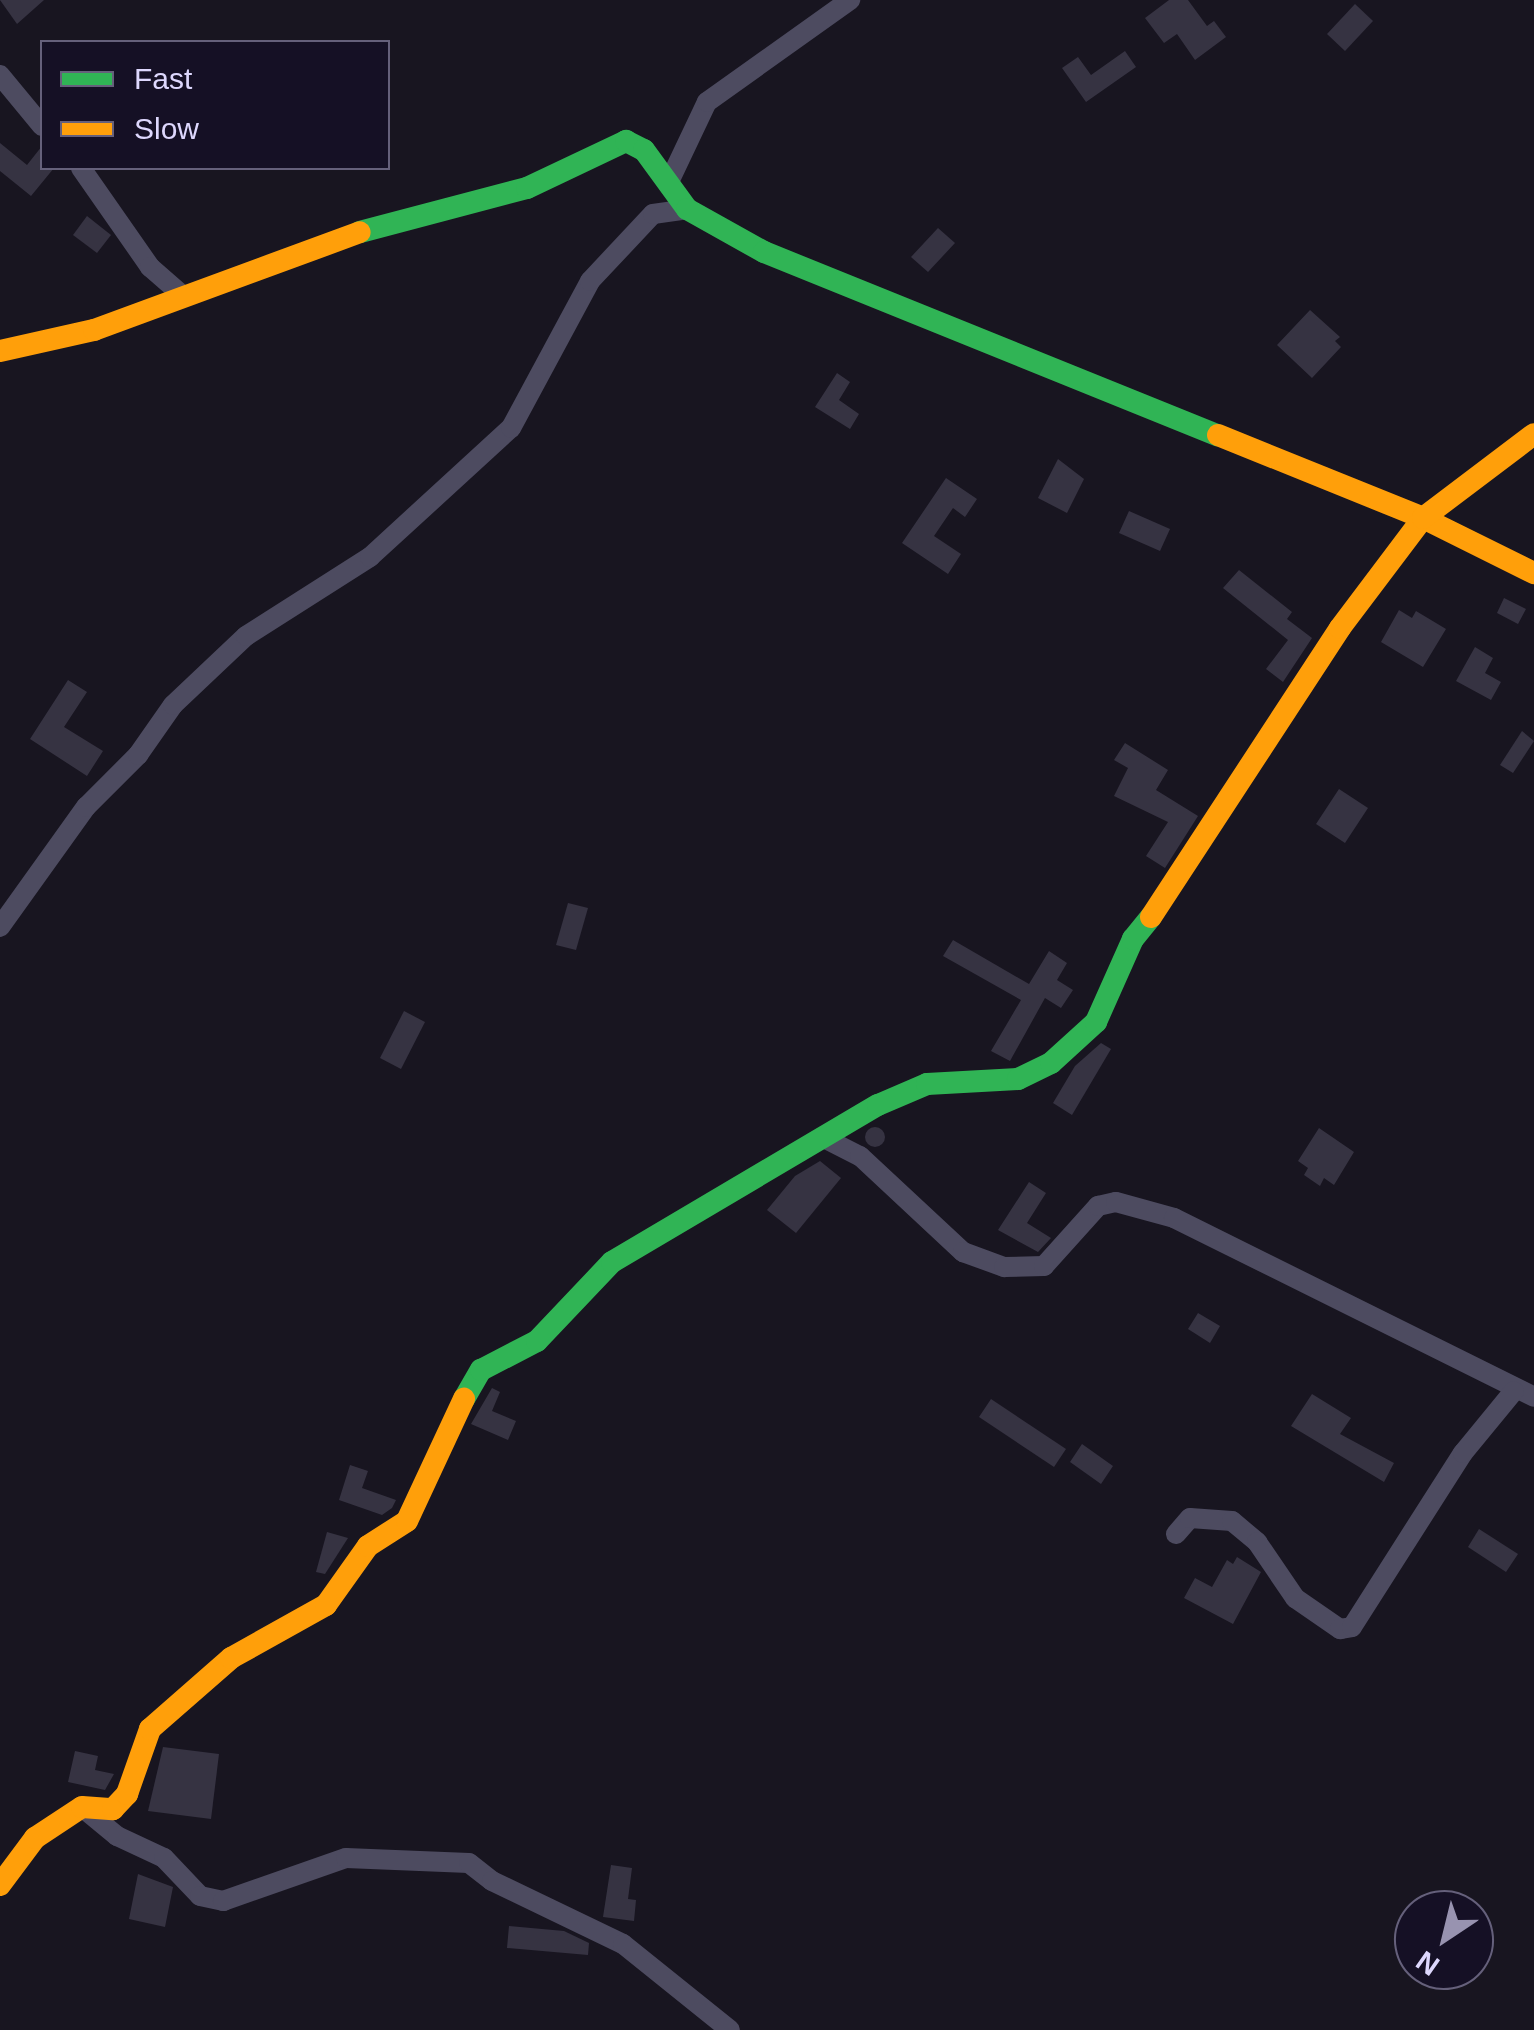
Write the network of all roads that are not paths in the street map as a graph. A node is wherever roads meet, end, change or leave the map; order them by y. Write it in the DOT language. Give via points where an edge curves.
graph roads {
  1 [pos="850,0"];
  2 [pos="0,75"];
  3 [pos="40,124"];
  4 [pos="82,170"];
  5 [pos="668,184"];
  6 [pos="687,209"];
  7 [pos="180,294"];
  8 [pos="0,351"];
  9 [pos="1534,434"];
  10 [pos="1424,518"];
  11 [pos="1534,572"];
  12 [pos="0,927"];
  13 [pos="826,1139"];
  14 [pos="1524,1394"];
  15 [pos="1176,1534"];
  16 [pos="82,1807"];
  17 [pos="3,1876"];
  18 [pos="730,2030"];
  1 -- 5 [label="street" via="707,102"];
  2 -- 3 [label="street"];
  4 -- 7 [label="street" via="150,267"];
  5 -- 6 [label="street"];
  5 -- 7 [label="street" via="644,150 626,141 527,188 352,234"];
  6 -- 10 [label="street" via="764,252"];
  6 -- 12 [label="street" via="653,214 590,281 510,428 370,557 246,636 173,704 138,755 86,807"];
  7 -- 8 [label="street" via="94,330"];
  9 -- 10 [label="street"];
  10 -- 11 [label="street"];
  10 -- 13 [label="street" via="1406,550 1340,628 1173,890 1133,939 1096,1022 1051,1064 1018,1079 927,1084"];
  13 -- 14 [label="street" via="860,1156 900,1200 976,1257 1004,1267 1044,1266 1098,1206 1116,1202 1174,1218"];
  13 -- 16 [label="street" via="612,1262 537,1341 481,1370 406,1521 368,1546 326,1606 296,1626 266,1633 150,1729 127,1794 113,1810"];
  14 -- 15 [label="street" via="1463,1453 1383,1588 1352,1627 1340,1630 1294,1598 1257,1542 1232,1520 1190,1518"];
  16 -- 17 [label="street" via="35,1838"];
  16 -- 18 [label="street" via="117,1836 164,1858 200,1896 223,1901 346,1858 469,1863 524,1898 623,1944"];
}
